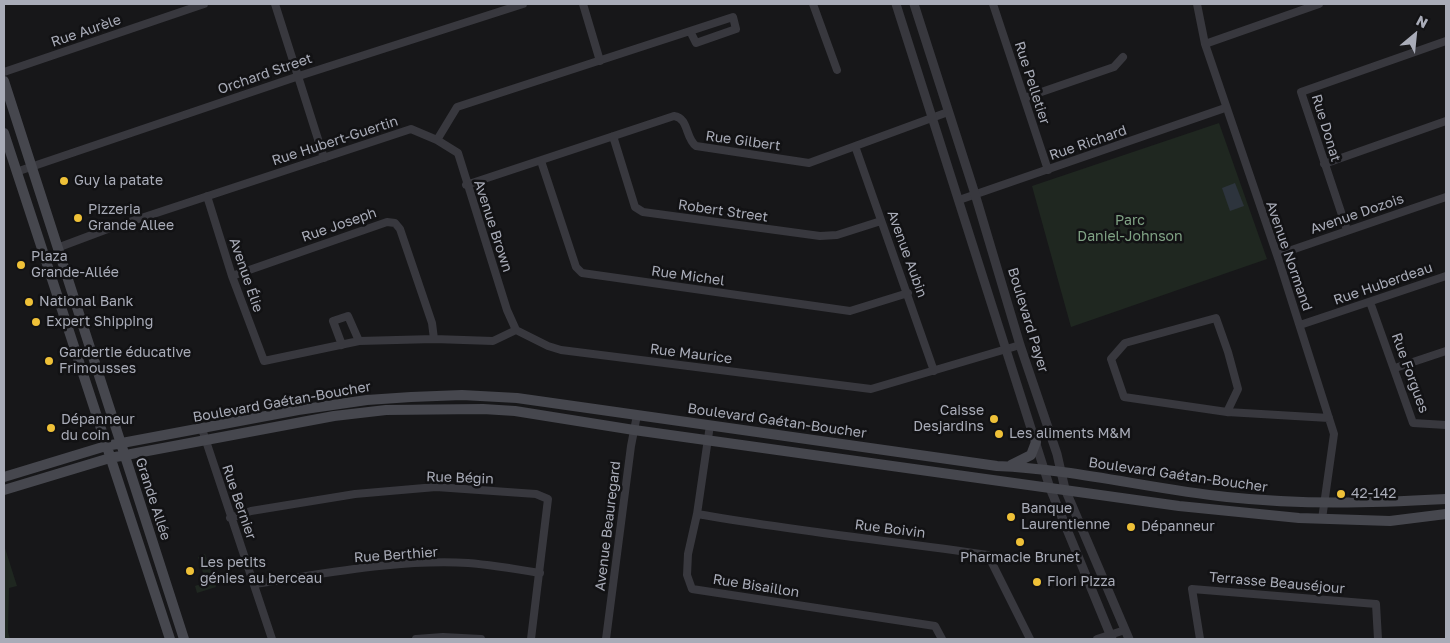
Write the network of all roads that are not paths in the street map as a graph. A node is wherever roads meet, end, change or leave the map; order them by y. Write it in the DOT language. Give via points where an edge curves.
graph roads {
  1 [pos="204,4"];
  2 [pos="275,4"];
  3 [pos="523,4"];
  4 [pos="583,4"];
  5 [pos="813,4"];
  6 [pos="896,4"];
  7 [pos="914,4"];
  8 [pos="993,4"];
  9 [pos="1197,4"];
  10 [pos="1289,4"];
  11 [pos="1319,4"];
  12 [pos="1291,12"];
  13 [pos="691,33"];
  14 [pos="1446,41"];
  15 [pos="1205,44"];
  16 [pos="1123,57"];
  17 [pos="600,60"];
  18 [pos="837,70"];
  19 [pos="4,72"];
  20 [pos="299,76"];
  21 [pos="4,81"];
  22 [pos="1024,98"];
  23 [pos="1226,108"];
  24 [pos="948,112"];
  25 [pos="933,120"];
  26 [pos="1446,121"];
  27 [pos="4,133"];
  28 [pos="613,136"];
  29 [pos="437,140"];
  30 [pos="855,146"];
  31 [pos="324,158"];
  32 [pos="541,161"];
  33 [pos="1324,164"];
  34 [pos="32,167"];
  35 [pos="1048,170"];
  36 [pos="16,172"];
  37 [pos="466,185"];
  38 [pos="975,194"];
  39 [pos="207,196"];
  40 [pos="1446,197"];
  41 [pos="959,200"];
  42 [pos="881,221"];
  43 [pos="1347,230"];
  44 [pos="57,248"];
  45 [pos="1277,255"];
  46 [pos="232,276"];
  47 [pos="1446,276"];
  48 [pos="908,293"];
  49 [pos="1370,302"];
  50 [pos="1300,325"];
  51 [pos="516,330"];
  52 [pos="434,339"];
  53 [pos="359,342"];
  54 [pos="342,344"];
  55 [pos="1020,344"];
  56 [pos="1007,347"];
  57 [pos="1446,351"];
  58 [pos="1395,368"];
  59 [pos="934,371"];
  60 [pos="1227,412"];
  61 [pos="637,415"];
  62 [pos="1329,418"];
  63 [pos="710,425"];
  64 [pos="1446,425"];
  65 [pos="202,429"];
  66 [pos="634,430"];
  67 [pos="708,439"];
  68 [pos="205,440"];
  69 [pos="1036,442"];
  70 [pos="121,444"];
  71 [pos="106,446"];
  72 [pos="896,452"];
  73 [pos="125,455"];
  74 [pos="110,458"];
  75 [pos="894,465"];
  76 [pos="1008,467"];
  77 [pos="1044,470"];
  78 [pos="1061,472"];
  79 [pos="4,477"];
  80 [pos="1050,488"];
  81 [pos="1065,489"];
  82 [pos="4,490"];
  83 [pos="1446,499"];
  84 [pos="1324,503"];
  85 [pos="697,514"];
  86 [pos="1446,514"];
  87 [pos="230,518"];
  88 [pos="1322,519"];
  89 [pos="1094,556"];
  90 [pos="1080,562"];
  91 [pos="540,572"];
  92 [pos="254,584"];
  93 [pos="1125,630"];
  94 [pos="1111,637"];
  95 [pos="170,639"];
  96 [pos="184,639"];
  97 [pos="272,639"];
  98 [pos="416,639"];
  99 [pos="481,639"];
  100 [pos="530,639"];
  101 [pos="606,639"];
  102 [pos="942,639"];
  103 [pos="1030,639"];
  104 [pos="1097,639"];
  105 [pos="1129,639"];
  106 [pos="1200,639"];
  107 [pos="1378,639"];
  1 -- 19 [label="street, Rue Aurèle"];
  2 -- 20 [label="street"];
  3 -- 20 [label="street, Orchard Street"];
  4 -- 17 [label="street"];
  5 -- 18 [label="street"];
  6 -- 25 [label="street, Boulevard Payer"];
  7 -- 24 [label="street, Boulevard Payer"];
  8 -- 22 [label="street, Rue Pelletier"];
  9 -- 15 [label="street, Avenue Normand"];
  10 -- 12 [label="street"];
  11 -- 12 [label="street"];
  12 -- 15 [label="street"];
  13 -- 13 [label="street" via="699,27 733,18 736,29 696,43"];
  13 -- 17 [label="street"];
  14 -- 33 [label="street, Rue Donat" via="1301,92"];
  15 -- 23 [label="street, Avenue Normand"];
  16 -- 22 [label="street" via="1114,67"];
  17 -- 29 [label="street" via="457,107"];
  20 -- 31 [label="street"];
  20 -- 34 [label="street, Orchard Street"];
  21 -- 34 [label="main road, Grande Allée"];
  22 -- 35 [label="street, Rue Pelletier"];
  23 -- 35 [label="street, Rue Richard"];
  23 -- 45 [label="street, Avenue Normand"];
  24 -- 25 [label="street, Rue Gilbert"];
  24 -- 38 [label="street, Boulevard Payer"];
  25 -- 30 [label="street, Rue Gilbert"];
  25 -- 41 [label="street, Boulevard Payer"];
  26 -- 33 [label="street"];
  27 -- 36 [label="main road, Grande Allée"];
  28 -- 30 [label="street, Rue Gilbert" via="674,116 683,121 690,142 696,146 809,163"];
  28 -- 32 [label="street, Rue Gilbert"];
  28 -- 42 [label="street, Robert Street" via="635,207 643,212 820,236 837,235"];
  29 -- 31 [label="street, Rue Hubert-Guertin" via="411,129"];
  29 -- 37 [label="street, Avenue Brown" via="458,153"];
  30 -- 42 [label="street, Avenue Aubin"];
  31 -- 39 [label="street, Rue Hubert-Guertin"];
  32 -- 37 [label="street, Rue Gilbert"];
  32 -- 48 [label="street, Rue Michel" via="576,268 582,273 850,311"];
  33 -- 43 [label="street, Rue Donat"];
  34 -- 36 [label="street, Orchard Street"];
  34 -- 44 [label="main road, Grande Allée"];
  35 -- 38 [label="street, Rue Richard"];
  36 -- 71 [label="main road, Grande Allée"];
  37 -- 51 [label="street, Avenue Brown"];
  38 -- 41 [label="street, Rue Richard"];
  38 -- 55 [label="street, Boulevard Payer"];
  39 -- 44 [label="street, Rue Hubert-Guertin"];
  39 -- 46 [label="street, Avenue Élie"];
  40 -- 43 [label="street, Avenue Dozois"];
  41 -- 56 [label="street, Boulevard Payer"];
  42 -- 48 [label="street, Avenue Aubin"];
  43 -- 45 [label="street, Avenue Dozois"];
  44 -- 70 [label="main road, Grande Allée"];
  45 -- 50 [label="street, Avenue Normand"];
  46 -- 52 [label="street, Rue Joseph" via="387,222 395,223 400,229 432,323"];
  46 -- 54 [label="street, Avenue Élie" via="264,362"];
  47 -- 49 [label="street, Rue Huberdeau"];
  48 -- 59 [label="street, Avenue Aubin"];
  49 -- 50 [label="street, Rue Huberdeau"];
  49 -- 58 [label="street, Rue Forgues"];
  50 -- 62 [label="street, Avenue Normand"];
  51 -- 52 [label="street" via="493,341"];
  51 -- 59 [label="street, Rue Maurice" via="561,350 871,389"];
  52 -- 53 [label="street"];
  53 -- 54 [label="street"];
  53 -- 54 [label="street" via="348,316 333,321"];
  55 -- 56 [label="street, Rue Maurice"];
  55 -- 78 [label="street, Boulevard Payer"];
  56 -- 59 [label="street, Rue Maurice"];
  56 -- 69 [label="street, Boulevard Payer"];
  57 -- 58 [label="street"];
  58 -- 64 [label="street, Rue Forgues" via="1412,423"];
  60 -- 60 [label="street" via="1124,397 1110,359 1125,343 1216,318 1238,389"];
  60 -- 62 [label="street"];
  61 -- 63 [label="main road, Boulevard Gaétan-Boucher"];
  61 -- 65 [label="main road, Boulevard Gaétan-Boucher" via="517,398 462,395 367,400"];
  61 -- 66 [label="street, Avenue Beauregard"];
  62 -- 84 [label="street, Avenue Normand" via="1334,434"];
  63 -- 67 [label="street, Rue Bisaillon"];
  63 -- 72 [label="main road, Boulevard Gaétan-Boucher"];
  65 -- 68 [label="street, Rue Bernier"];
  65 -- 70 [label="main road, Boulevard Gaétan-Boucher"];
  66 -- 67 [label="main road, Boulevard Gaétan-Boucher"];
  66 -- 68 [label="main road, Boulevard Gaétan-Boucher" via="515,411 435,408 349,414"];
  66 -- 101 [label="street, Avenue Beauregard"];
  67 -- 75 [label="main road, Boulevard Gaétan-Boucher"];
  67 -- 85 [label="street, Rue Bisaillon"];
  68 -- 73 [label="main road, Boulevard Gaétan-Boucher"];
  68 -- 87 [label="street, Rue Bernier"];
  69 -- 76 [label="main road" via="1031,455"];
  69 -- 77 [label="street, Boulevard Payer"];
  70 -- 71 [label="main road, Boulevard Gaétan-Boucher"];
  70 -- 73 [label="main road, Grande Allée"];
  71 -- 74 [label="main road, Grande Allée"];
  71 -- 79 [label="main road, Boulevard Gaétan-Boucher"];
  72 -- 75 [label="main road"];
  72 -- 76 [label="main road, Boulevard Gaétan-Boucher"];
  73 -- 74 [label="main road, Boulevard Gaétan-Boucher"];
  73 -- 96 [label="main road, Grande Allée"];
  74 -- 82 [label="main road, Boulevard Gaétan-Boucher"];
  74 -- 95 [label="main road, Grande Allée"];
  75 -- 80 [label="main road, Boulevard Gaétan-Boucher"];
  76 -- 77 [label="main road, Boulevard Gaétan-Boucher"];
  77 -- 78 [label="main road, Boulevard Gaétan-Boucher"];
  77 -- 80 [label="street, Boulevard Payer"];
  78 -- 81 [label="street, Boulevard Payer"];
  78 -- 84 [label="main road, Boulevard Gaétan-Boucher" via="1225,497"];
  80 -- 81 [label="main road, Boulevard Gaétan-Boucher"];
  80 -- 90 [label="street, Boulevard Payer"];
  81 -- 88 [label="main road, Boulevard Gaétan-Boucher" via="1179,506"];
  81 -- 89 [label="street, Boulevard Payer"];
  83 -- 84 [label="main road, Boulevard Gaétan-Boucher"];
  84 -- 88 [label="street, Avenue Normand"];
  85 -- 102 [label="street, Rue Bisaillon" via="688,554 687,575 692,589 935,626"];
  85 -- 103 [label="street, Rue Boivin" via="794,531 899,542 988,556"];
  86 -- 88 [label="main road, Boulevard Gaétan-Boucher" via="1390,521"];
  87 -- 91 [label="street, Rue Bégin" via="251,511 355,494 436,487 536,494 548,498"];
  87 -- 92 [label="street, Rue Bernier"];
  89 -- 90 [label="street"];
  89 -- 93 [label="street, Boulevard Payer"];
  90 -- 94 [label="street, Boulevard Payer"];
  91 -- 92 [label="street, Rue Berthier" via="468,563 420,564"];
  91 -- 100 [label="street, Rue Bégin"];
  92 -- 97 [label="street, Rue Bernier"];
  93 -- 94 [label="street"];
  93 -- 105 [label="street, Boulevard Payer"];
  94 -- 104 [label="street"];
  98 -- 99 [label="street"];
  106 -- 107 [label="street, Terrasse Beauséjour" via="1192,589 1376,604"];
}
